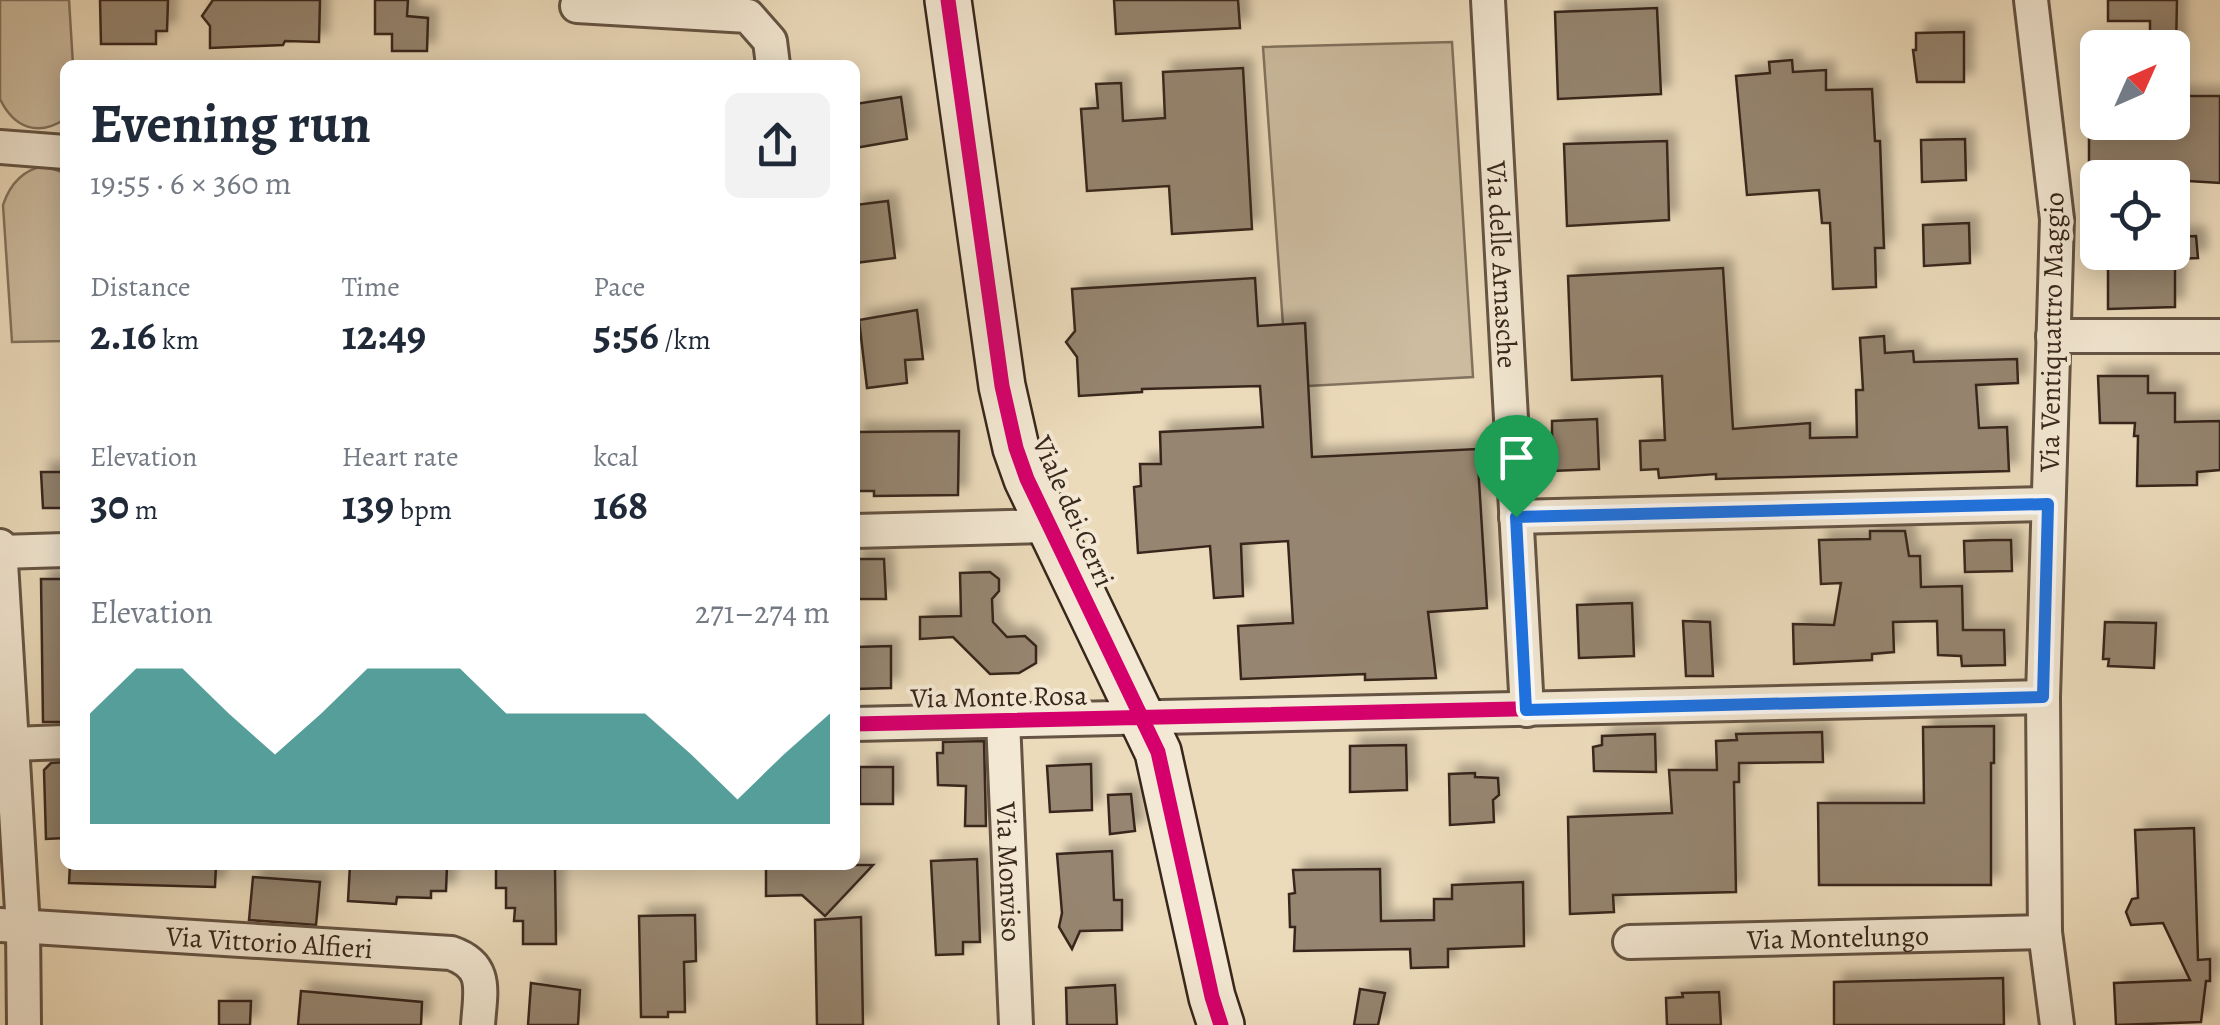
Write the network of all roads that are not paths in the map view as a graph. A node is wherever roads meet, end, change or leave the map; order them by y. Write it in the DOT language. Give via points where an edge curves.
graph roads {
  1 [pos="948,0"];
  2 [pos="1488,0"];
  3 [pos="2030,0"];
  4 [pos="577,6"];
  5 [pos="772,60"];
  6 [pos="0,148"];
  7 [pos="60,152"];
  8 [pos="2053,336"];
  9 [pos="2220,336"];
  10 [pos="2048,504"];
  11 [pos="1516,517"];
  12 [pos="1049,526"];
  13 [pos="860,531"];
  14 [pos="0,550"];
  15 [pos="60,550"];
  16 [pos="2043,697"];
  17 [pos="1526,710"];
  18 [pos="1003,720"];
  19 [pos="1144,720"];
  20 [pos="860,724"];
  21 [pos="60,742"];
  22 [pos="12,744"];
  23 [pos="12,926"];
  24 [pos="2045,932"];
  25 [pos="1630,942"];
  26 [pos="24,1025"];
  27 [pos="478,1025"];
  28 [pos="1016,1025"];
  29 [pos="1221,1025"];
  30 [pos="2057,1025"];
  1 -- 12 [label="street, Viale dei Cerri" via="1008,417"];
  2 -- 11 [label="street, Via delle Arnasche"];
  3 -- 8 [label="street, Via Ventiquattro Maggio" via="2056,202"];
  4 -- 5 [label="street" via="748,16 770,41"];
  6 -- 7 [label="street"];
  8 -- 9 [label="street"];
  8 -- 10 [label="street, Via Ventiquattro Maggio"];
  10 -- 11 [label="street"];
  10 -- 16 [label="street, Via Ventiquattro Maggio"];
  11 -- 17 [label="street, Via delle Arnasche"];
  12 -- 13 [label="street"];
  12 -- 19 [label="street, Viale dei Cerri"];
  14 -- 15 [label="street"];
  14 -- 22 [label="street"];
  16 -- 17 [label="street, Via Monte Rosa"];
  16 -- 24 [label="street, Via Ventiquattro Maggio"];
  17 -- 19 [label="street, Via Monte Rosa"];
  18 -- 19 [label="street, Via Monte Rosa"];
  18 -- 20 [label="street, Via Monte Rosa"];
  18 -- 28 [label="street, Via Monviso"];
  19 -- 29 [label="street, Viale dei Cerri" via="1158,752"];
  21 -- 22 [label="street"];
  22 -- 23 [label="street"];
  23 -- 26 [label="street"];
  23 -- 27 [label="street, Via Vittorio Alfieri" via="452,953 479,976"];
  24 -- 25 [label="street, Via Montelungo"];
  24 -- 30 [label="street, Via Ventiquattro Maggio"];
}
